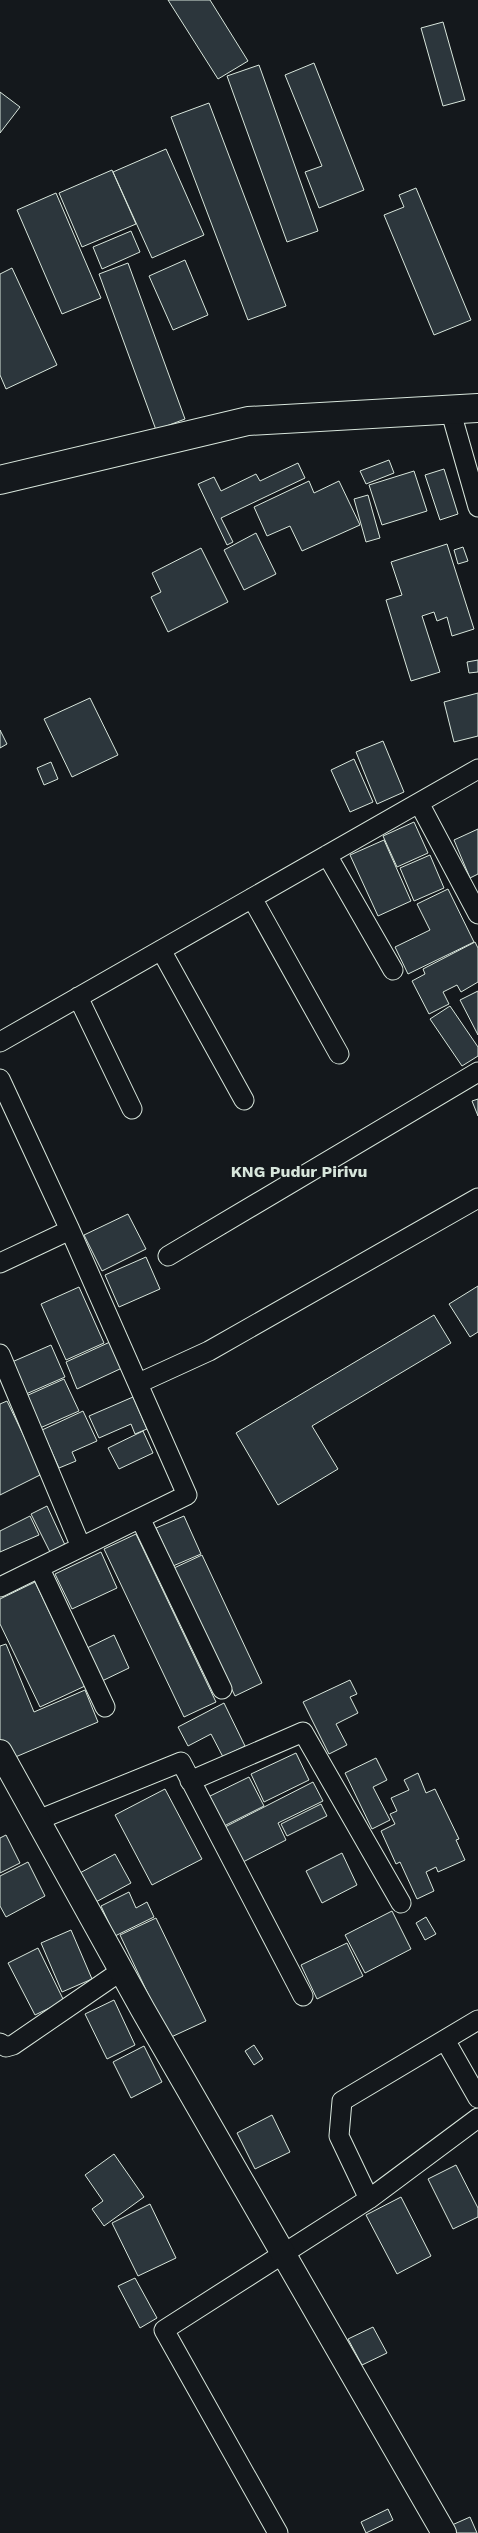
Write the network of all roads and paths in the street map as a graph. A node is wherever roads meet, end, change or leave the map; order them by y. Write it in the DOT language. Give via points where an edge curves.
graph roads {
  1 [pos="478,408"];
  2 [pos="450,409"];
  3 [pos="0,480"];
  4 [pos="478,507"];
  5 [pos="478,769"];
  6 [pos="419,803"];
  7 [pos="327,855"];
  8 [pos="252,898"];
  9 [pos="478,914"];
  10 [pos="160,950"];
  11 [pos="393,970"];
  12 [pos="78,997"];
  13 [pos="0,1042"];
  14 [pos="339,1054"];
  15 [pos="478,1072"];
  16 [pos="0,1079"];
  17 [pos="244,1100"];
  18 [pos="132,1110"];
  19 [pos="478,1198"];
  20 [pos="70,1230"];
  21 [pos="168,1256"];
  22 [pos="0,1263"];
  23 [pos="0,1354"];
  24 [pos="139,1384"];
  25 [pos="140,1518"];
  26 [pos="81,1547"];
  27 [pos="40,1569"];
  28 [pos="0,1587"];
  29 [pos="222,1689"];
  30 [pos="105,1707"];
  31 [pos="0,1752"];
  32 [pos="190,1781"];
  33 [pos="38,1820"];
  34 [pos="401,1903"];
  35 [pos="121,1971"];
  36 [pos="303,1996"];
  37 [pos="478,2020"];
  38 [pos="445,2040"];
  39 [pos="0,2043"];
  40 [pos="478,2098"];
  41 [pos="478,2118"];
  42 [pos="369,2199"];
  43 [pos="284,2254"];
  44 [pos="278,2533"];
  45 [pos="444,2533"];
  1 -- 2 [label="main road"];
  2 -- 3 [label="main road" via="248,421"];
  2 -- 4 [label="street"];
  5 -- 6 [label="street"];
  6 -- 7 [label="street"];
  6 -- 9 [label="street"];
  7 -- 8 [label="street"];
  7 -- 11 [label="street"];
  8 -- 10 [label="street"];
  8 -- 14 [label="street"];
  10 -- 12 [label="street"];
  10 -- 17 [label="street"];
  12 -- 13 [label="street"];
  12 -- 18 [label="street"];
  15 -- 21 [label="street"];
  16 -- 20 [label="street"];
  19 -- 24 [label="street" via="209,1351"];
  20 -- 22 [label="street"];
  20 -- 24 [label="street"];
  23 -- 26 [label="street"];
  24 -- 25 [label="street" via="187,1496"];
  25 -- 26 [label="street"];
  25 -- 29 [label="street"];
  26 -- 27 [label="street"];
  27 -- 28 [label="street"];
  27 -- 30 [label="street"];
  31 -- 33 [label="street"];
  32 -- 33 [label="street" via="181,1762"];
  32 -- 34 [label="street" via="303,1732"];
  32 -- 36 [label="street"];
  33 -- 35 [label="street"];
  35 -- 39 [label="street" via="13,2045 6,2047"];
  35 -- 43 [label="street"];
  37 -- 38 [label="street"];
  38 -- 40 [label="street"];
  38 -- 42 [label="street" via="342,2100 339,2136"];
  41 -- 42 [label="street"];
  42 -- 43 [label="street"];
  43 -- 44 [label="street" via="164,2330"];
  43 -- 45 [label="street"];
}
